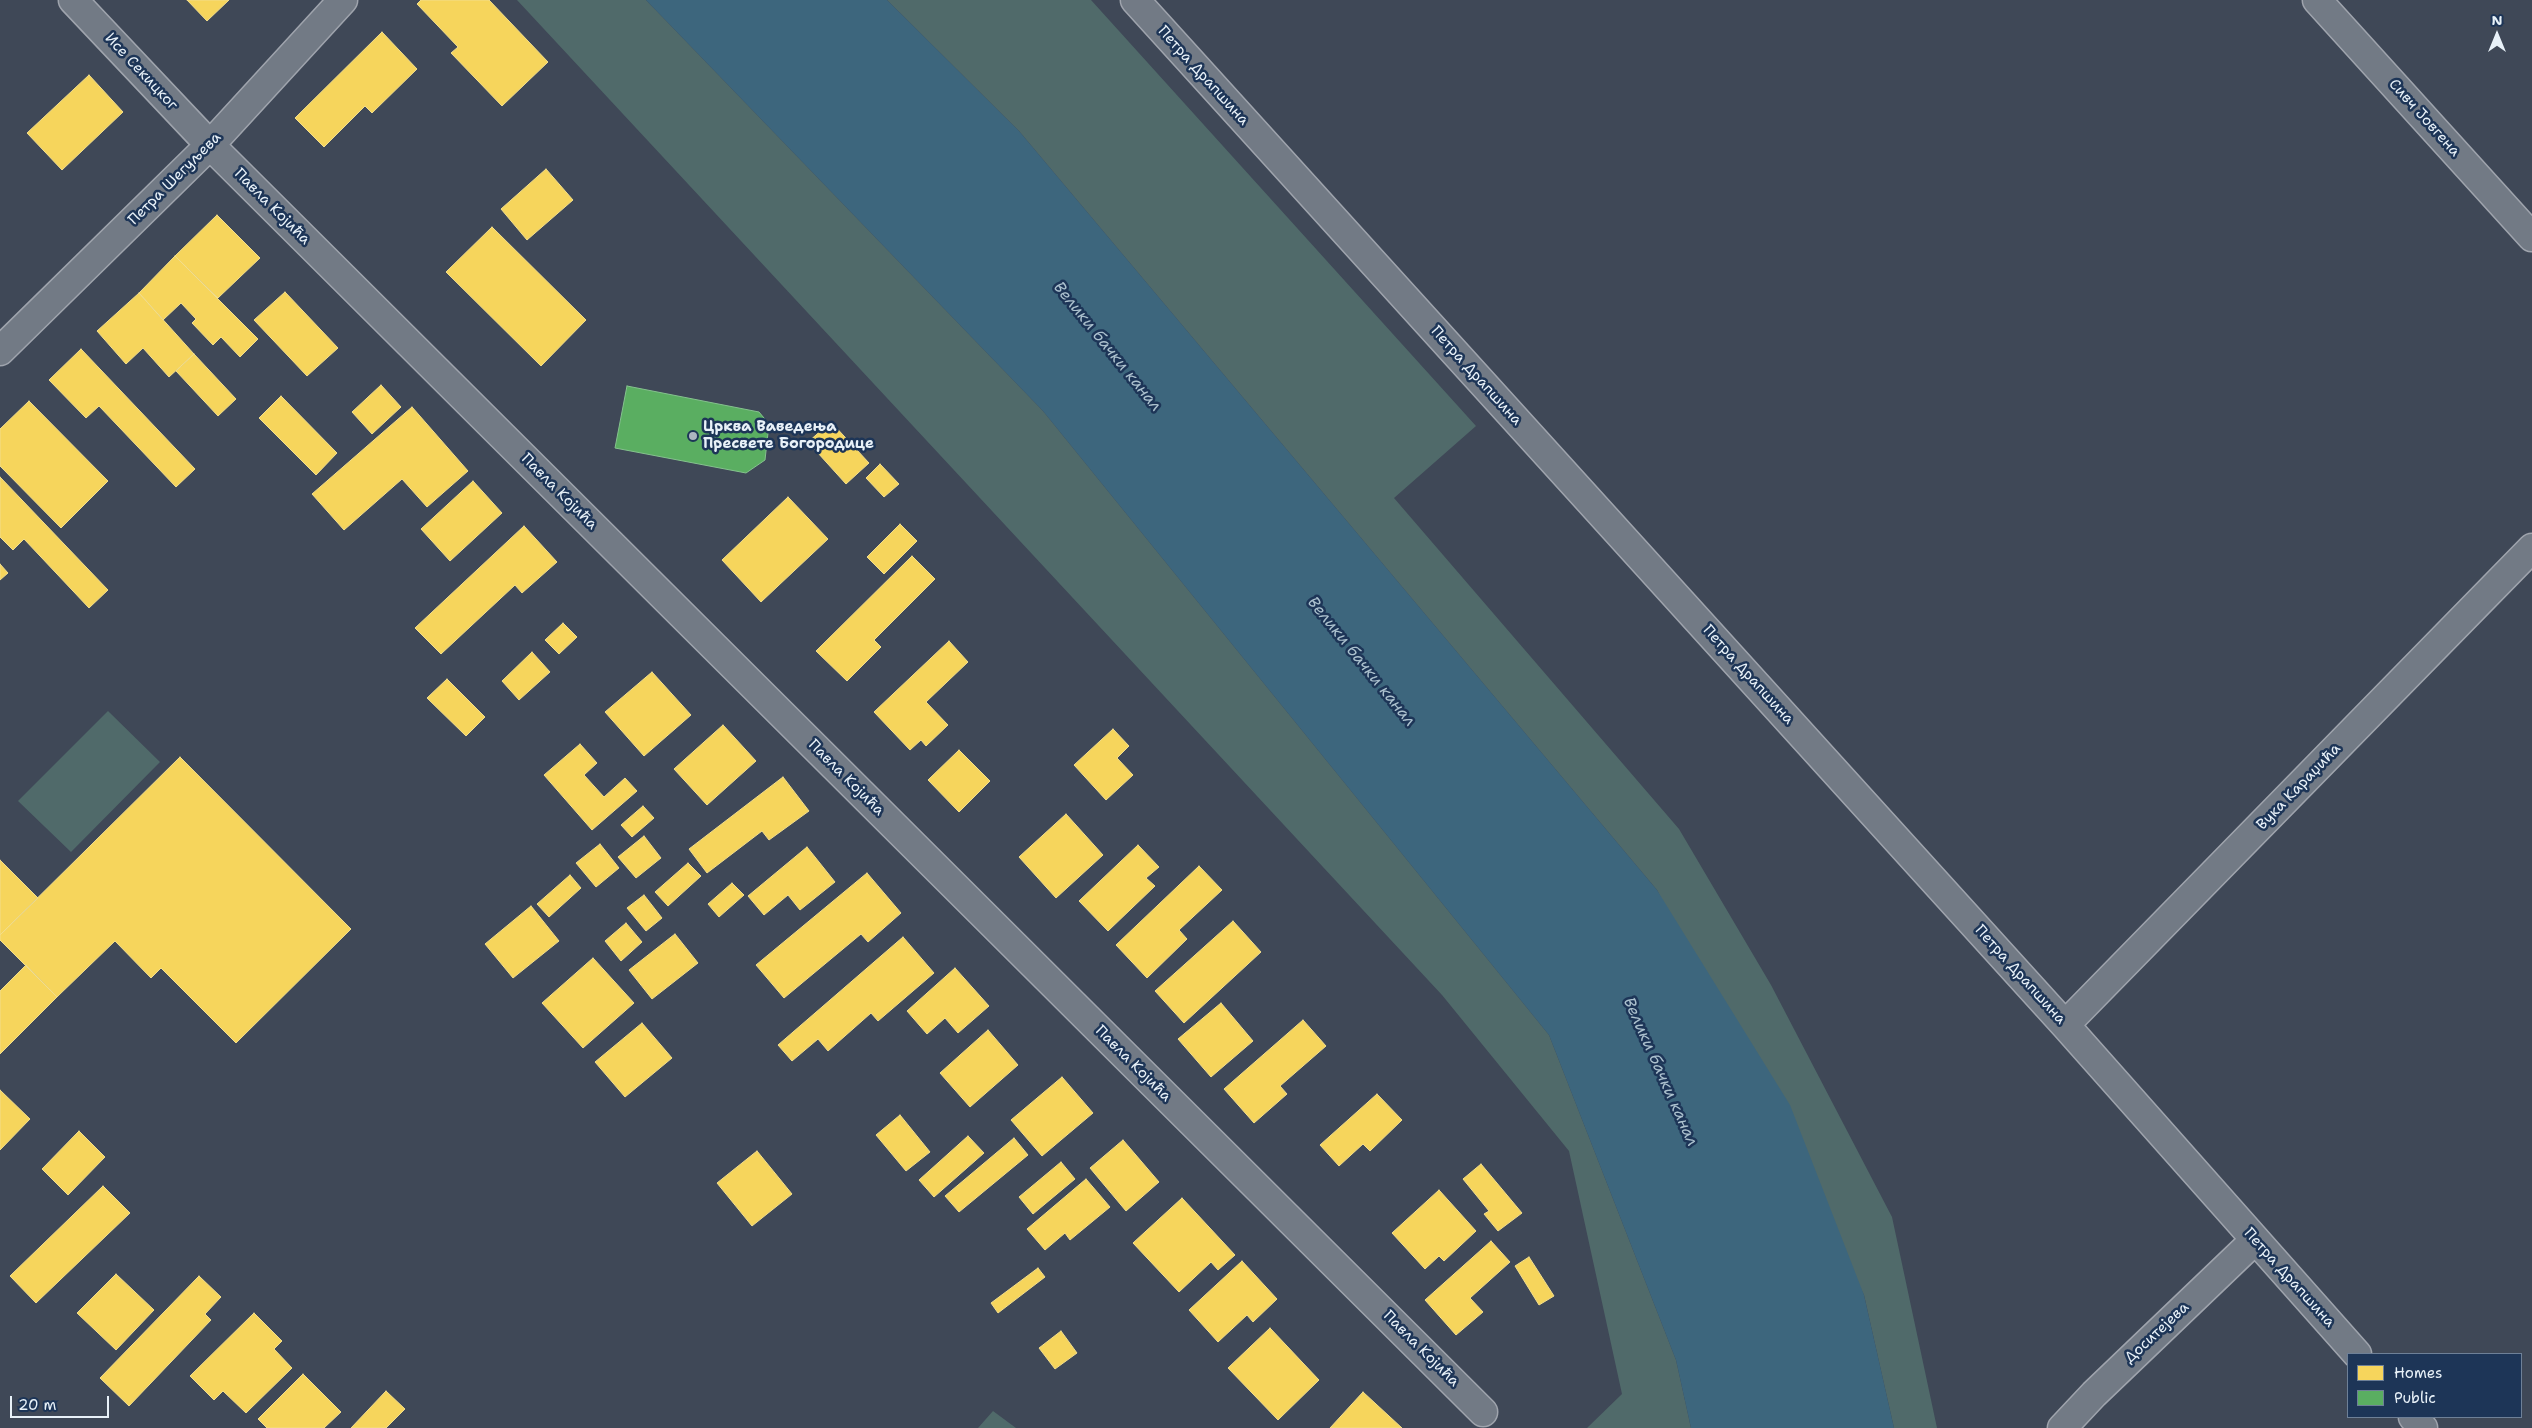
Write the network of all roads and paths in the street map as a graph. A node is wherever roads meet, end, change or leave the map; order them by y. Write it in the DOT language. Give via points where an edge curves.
graph roads {
  1 [pos="73,0"];
  2 [pos="343,0"];
  3 [pos="1135,0"];
  4 [pos="2317,0"];
  5 [pos="210,145"];
  6 [pos="2532,236"];
  7 [pos="0,351"];
  8 [pos="2532,548"];
  9 [pos="2065,1025"];
  10 [pos="2255,1240"];
  11 [pos="2356,1353"];
  12 [pos="1483,1412"];
  13 [pos="2414,1418"];
  14 [pos="2062,1428"];
  15 [pos="2423,1428"];
  1 -- 5 [label="street, Исе Секицког"];
  2 -- 5 [label="street, Петра Шегуљева"];
  3 -- 9 [label="street, Петра Драпшина"];
  4 -- 6 [label="street, Сивч Јовгена"];
  5 -- 7 [label="street, Петра Шегуљева"];
  5 -- 12 [label="street, Павла Којића"];
  8 -- 9 [label="street, Вука Караџића"];
  9 -- 10 [label="street, Петра Драпшина"];
  10 -- 11 [label="street, Петра Драпшина"];
  10 -- 14 [label="street, Доситејева"];
  13 -- 15 [label="street"];
}
